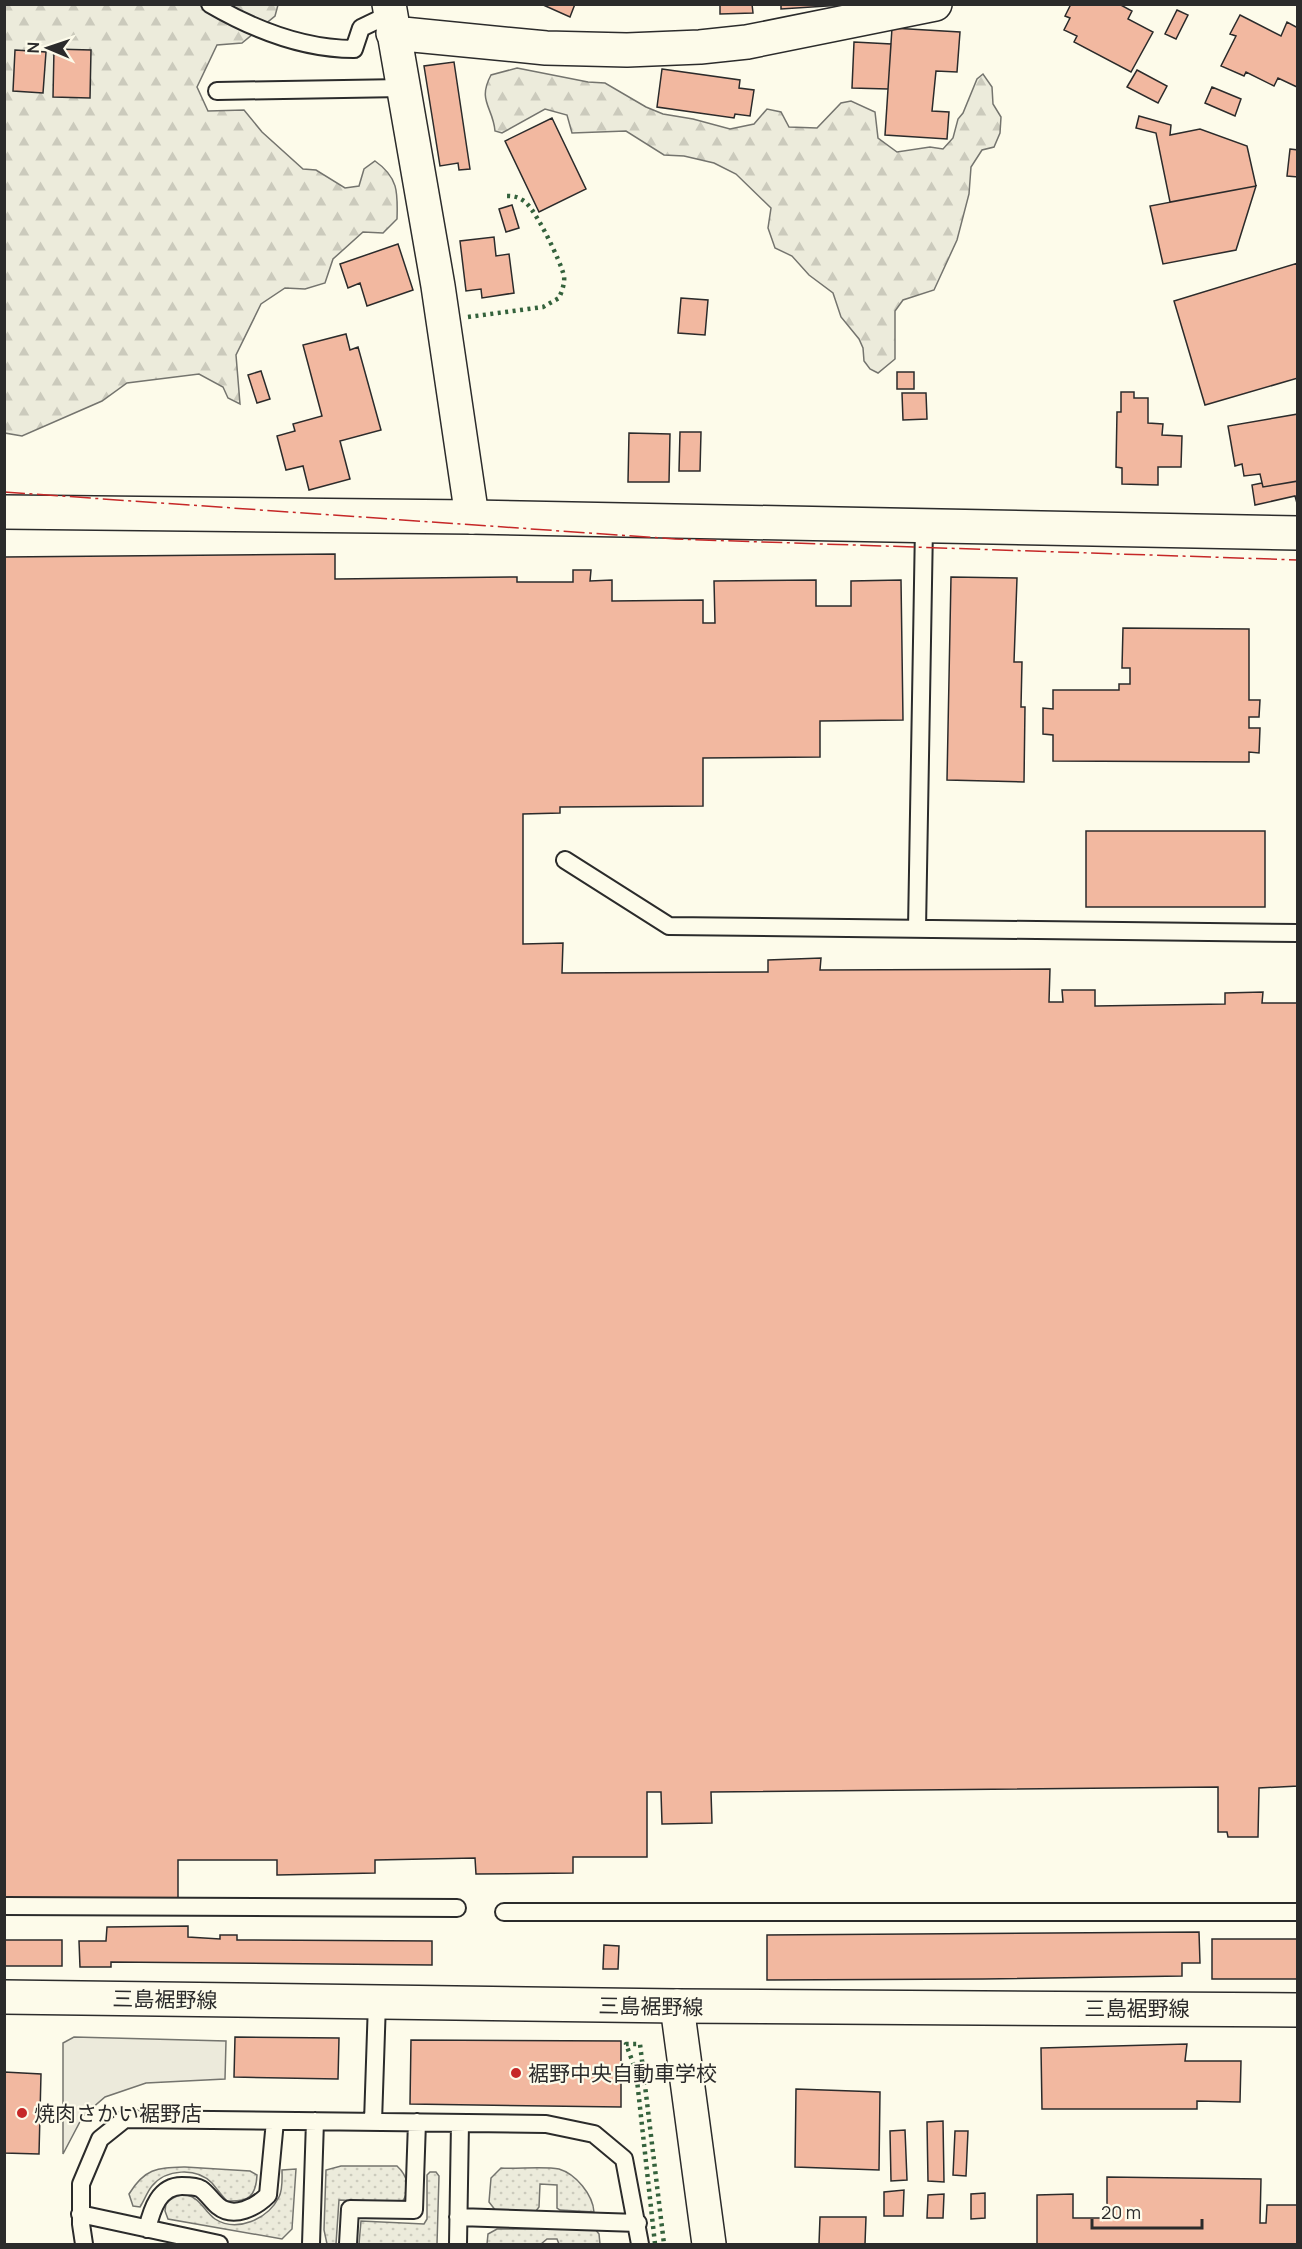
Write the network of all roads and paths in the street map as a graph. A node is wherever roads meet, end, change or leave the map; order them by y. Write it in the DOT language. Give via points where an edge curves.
graph roads {
  1 [pos="210,4"];
  2 [pos="935,4"];
  3 [pos="391,17"];
  4 [pos="403,88"];
  5 [pos="217,91"];
  6 [pos="4,512"];
  7 [pos="472,517"];
  8 [pos="924,526"];
  9 [pos="1298,533"];
  10 [pos="565,860"];
  11 [pos="917,929"];
  12 [pos="1298,933"];
  13 [pos="4,1906"];
  14 [pos="458,1908"];
  15 [pos="504,1912"];
  16 [pos="1298,1912"];
  17 [pos="4,1997"];
  18 [pos="377,2002"];
  19 [pos="678,2006"];
  20 [pos="1298,2010"];
  21 [pos="275,2121"];
  22 [pos="315,2121"];
  23 [pos="373,2122"];
  24 [pos="417,2122"];
  25 [pos="460,2123"];
  26 [pos="80,2214"];
  27 [pos="458,2217"];
  28 [pos="638,2223"];
  29 [pos="147,2229"];
  30 [pos="164,2239"];
  31 [pos="84,2244"];
  32 [pos="219,2244"];
  33 [pos="311,2244"];
  34 [pos="348,2244"];
  35 [pos="458,2244"];
  36 [pos="640,2244"];
  37 [pos="709,2244"];
  1 -- 3 [label="lane" via="234,18 290,39 340,49 354,49 361,28"];
  2 -- 3 [label="street" via="747,42 627,50 546,48"];
  3 -- 4 [label="street"];
  4 -- 5 [label="lane"];
  4 -- 7 [label="street" via="438,286"];
  6 -- 7 [label="street"];
  7 -- 8 [label="street"];
  8 -- 9 [label="street"];
  8 -- 11 [label="lane"];
  10 -- 11 [label="lane" via="669,926"];
  11 -- 12 [label="lane"];
  13 -- 14 [label="lane"];
  15 -- 16 [label="lane"];
  17 -- 18 [label="street, 三島裾野線"];
  18 -- 19 [label="street, 三島裾野線"];
  18 -- 23 [label="lane"];
  19 -- 20 [label="street, 三島裾野線"];
  19 -- 37 [label="street"];
  21 -- 22 [label="lane"];
  21 -- 26 [label="lane" via="125,2119 100,2139 81,2184"];
  21 -- 29 [label="lane" via="268,2195 259,2204 248,2210 230,2210 220,2208 201,2189 170,2187 161,2194"];
  22 -- 23 [label="lane"];
  22 -- 33 [label="lane"];
  23 -- 24 [label="lane"];
  24 -- 25 [label="lane"];
  24 -- 34 [label="lane" via="414,2210 350,2209"];
  25 -- 27 [label="lane"];
  25 -- 28 [label="lane" via="546,2124 594,2134 624,2159"];
  26 -- 29 [label="lane"];
  26 -- 31 [label="lane"];
  27 -- 28 [label="lane"];
  27 -- 35 [label="lane"];
  28 -- 36 [label="lane"];
  29 -- 30 [label="lane"];
  30 -- 32 [label="lane"];
}
